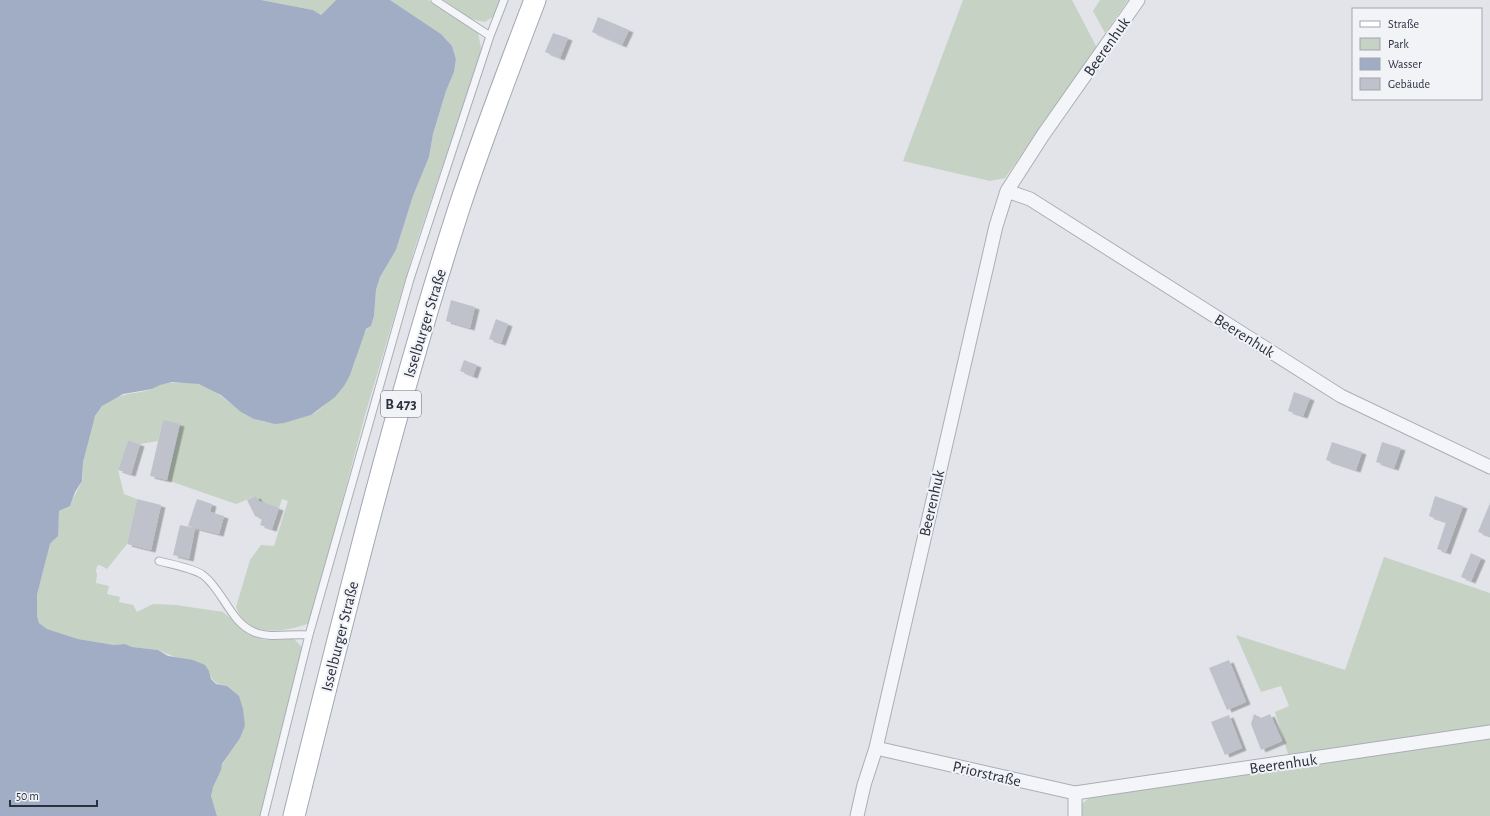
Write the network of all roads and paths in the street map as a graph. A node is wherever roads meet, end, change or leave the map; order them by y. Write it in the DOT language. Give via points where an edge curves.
graph roads {
  1 [pos="435,0"];
  2 [pos="504,0"];
  3 [pos="535,0"];
  4 [pos="1138,0"];
  5 [pos="490,36"];
  6 [pos="1007,191"];
  7 [pos="1490,467"];
  8 [pos="159,560"];
  9 [pos="309,635"];
  10 [pos="1490,732"];
  11 [pos="876,748"];
  12 [pos="1076,793"];
  13 [pos="264,816"];
  14 [pos="294,816"];
  15 [pos="857,816"];
  16 [pos="1075,816"];
  1 -- 5 [label="lane"];
  2 -- 5 [label="lane"];
  3 -- 14 [label="main road, Isselburger Straße / B 473" via="460,205 408,378 359,554"];
  4 -- 6 [label="street, Beerenhuk"];
  5 -- 9 [label="lane" via="410,279"];
  6 -- 7 [label="street, Beerenhuk" via="1030,200 1341,396"];
  6 -- 11 [label="street, Beerenhuk" via="994,233"];
  8 -- 9 [label="lane" via="202,574 226,602 232,614 253,632 266,635"];
  9 -- 13 [label="lane"];
  10 -- 12 [label="street, Beerenhuk"];
  11 -- 12 [label="street, Priorstraße"];
  11 -- 15 [label="street, Beerenhuk"];
  12 -- 16 [label="street"];
}
